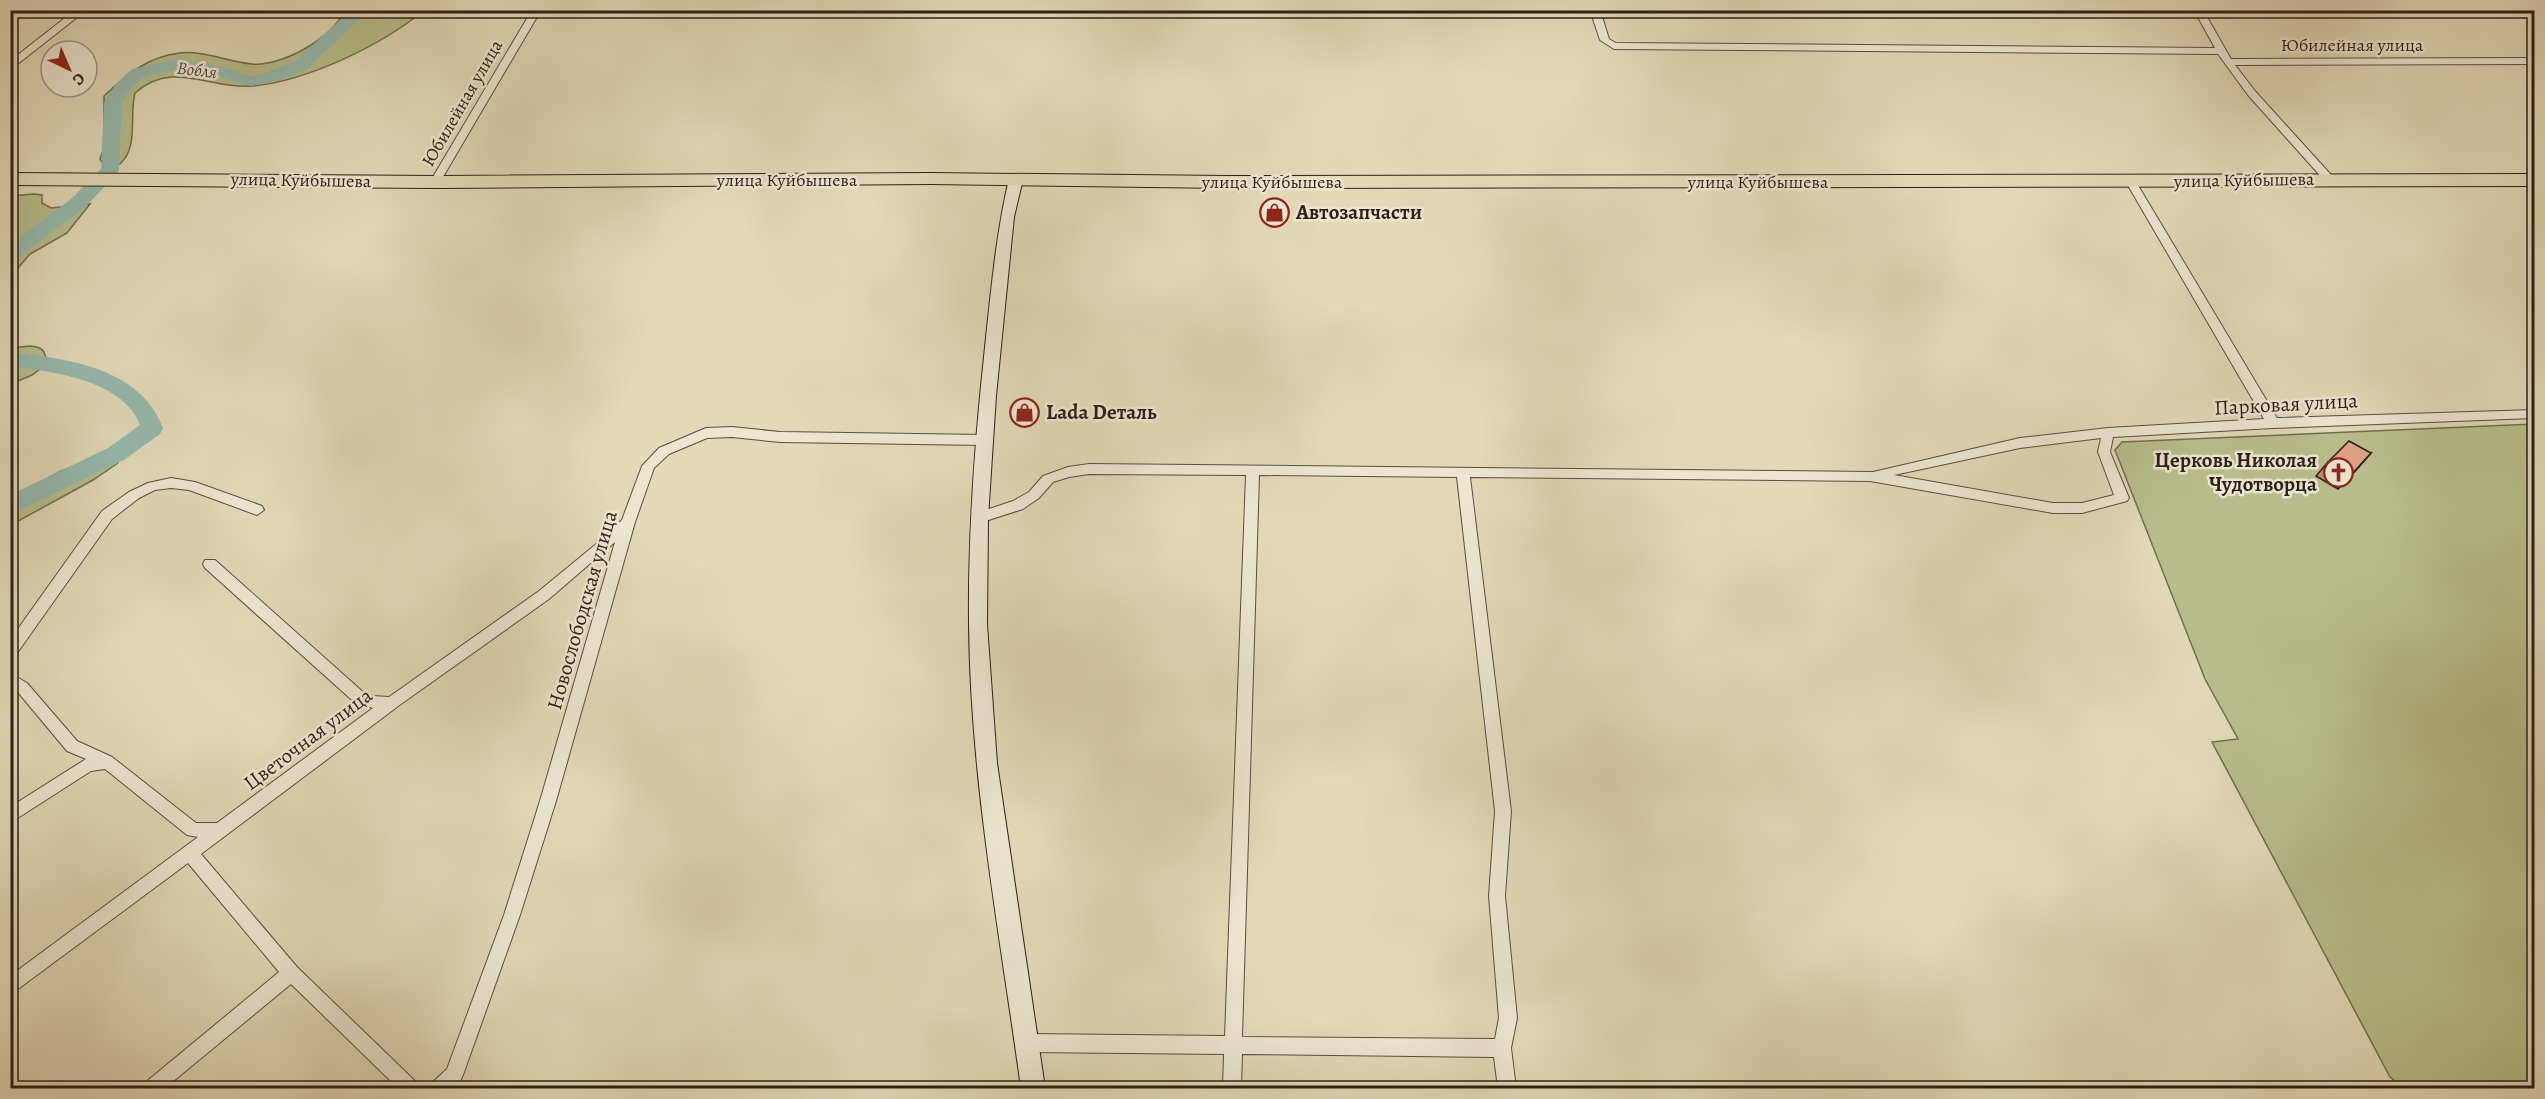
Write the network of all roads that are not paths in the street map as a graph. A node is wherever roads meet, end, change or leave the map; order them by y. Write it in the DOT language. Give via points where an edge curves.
graph roads {
  1 [pos="74,10"];
  2 [pos="537,10"];
  3 [pos="1595,10"];
  4 [pos="2198,10"];
  5 [pos="2221,51"];
  6 [pos="2535,61"];
  7 [pos="2228,62"];
  8 [pos="10,67"];
  9 [pos="1016,178"];
  10 [pos="10,179"];
  11 [pos="2329,179"];
  12 [pos="2535,180"];
  13 [pos="435,182"];
  14 [pos="2130,182"];
  15 [pos="2535,414"];
  16 [pos="2273,423"];
  17 [pos="2108,433"];
  18 [pos="985,440"];
  19 [pos="1253,471"];
  20 [pos="1463,473"];
  21 [pos="1870,476"];
  22 [pos="257,510"];
  23 [pos="979,518"];
  24 [pos="628,522"];
  25 [pos="210,564"];
  26 [pos="10,652"];
  27 [pos="10,679"];
  28 [pos="392,703"];
  29 [pos="107,762"];
  30 [pos="10,816"];
  31 [pos="220,830"];
  32 [pos="190,852"];
  33 [pos="291,974"];
  34 [pos="10,987"];
  35 [pos="1028,1043"];
  36 [pos="1233,1045"];
  37 [pos="1502,1048"];
  38 [pos="454,1082"];
  39 [pos="152,1089"];
  40 [pos="410,1089"];
  41 [pos="439,1089"];
  42 [pos="1034,1089"];
  43 [pos="1232,1089"];
  44 [pos="1507,1089"];
  1 -- 8 [label="street" via="75,15"];
  2 -- 13 [label="street, Юбилейная улица"];
  3 -- 5 [label="street" via="1605,40 1614,46"];
  4 -- 5 [label="street"];
  5 -- 7 [label="street"];
  6 -- 7 [label="street, Юбилейная улица"];
  7 -- 11 [label="street" via="2245,89"];
  9 -- 13 [label="highway, улица Куйбышева"];
  9 -- 14 [label="highway, улица Куйбышева" via="1226,182"];
  9 -- 18 [label="street" via="1007,217"];
  10 -- 13 [label="highway, улица Куйбышева"];
  11 -- 12 [label="highway, улица Куйбышева"];
  11 -- 14 [label="highway, улица Куйбышева"];
  14 -- 16 [label="street"];
  15 -- 16 [label="street, Парковая улица"];
  16 -- 17 [label="street, Парковая улица"];
  17 -- 21 [label="street, Парковая улица" via="2020,443"];
  17 -- 21 [label="street" via="2104,452 2122,498 2082,508 2053,508"];
  18 -- 23 [label="street"];
  18 -- 24 [label="street, Новослободская улица" via="706,433 664,451 648,466"];
  19 -- 20 [label="street"];
  19 -- 23 [label="street" via="1068,471 1048,479 1018,505"];
  19 -- 36 [label="street"];
  20 -- 21 [label="street"];
  20 -- 37 [label="street" via="1503,811 1497,896 1508,1018"];
  22 -- 26 [label="street" via="190,485 153,486 134,495 107,514"];
  23 -- 35 [label="street" via="978,624 987,763 1003,894"];
  24 -- 28 [label="street, Цветочная улица" via="594,557"];
  24 -- 38 [label="street, Новослободская улица" via="548,801"];
  25 -- 28 [label="street" via="358,697"];
  27 -- 29 [label="street" via="22,687 72,746"];
  28 -- 31 [label="street, Цветочная улица"];
  29 -- 30 [label="street" via="88,765"];
  29 -- 31 [label="street" via="193,830"];
  31 -- 32 [label="street, Цветочная улица"];
  32 -- 33 [label="street"];
  32 -- 34 [label="street, Цветочная улица"];
  33 -- 39 [label="street"];
  33 -- 40 [label="street"];
  35 -- 36 [label="street"];
  35 -- 42 [label="street"];
  36 -- 37 [label="street"];
  36 -- 43 [label="street"];
  37 -- 44 [label="street"];
  38 -- 41 [label="street, Новослободская улица"];
}
